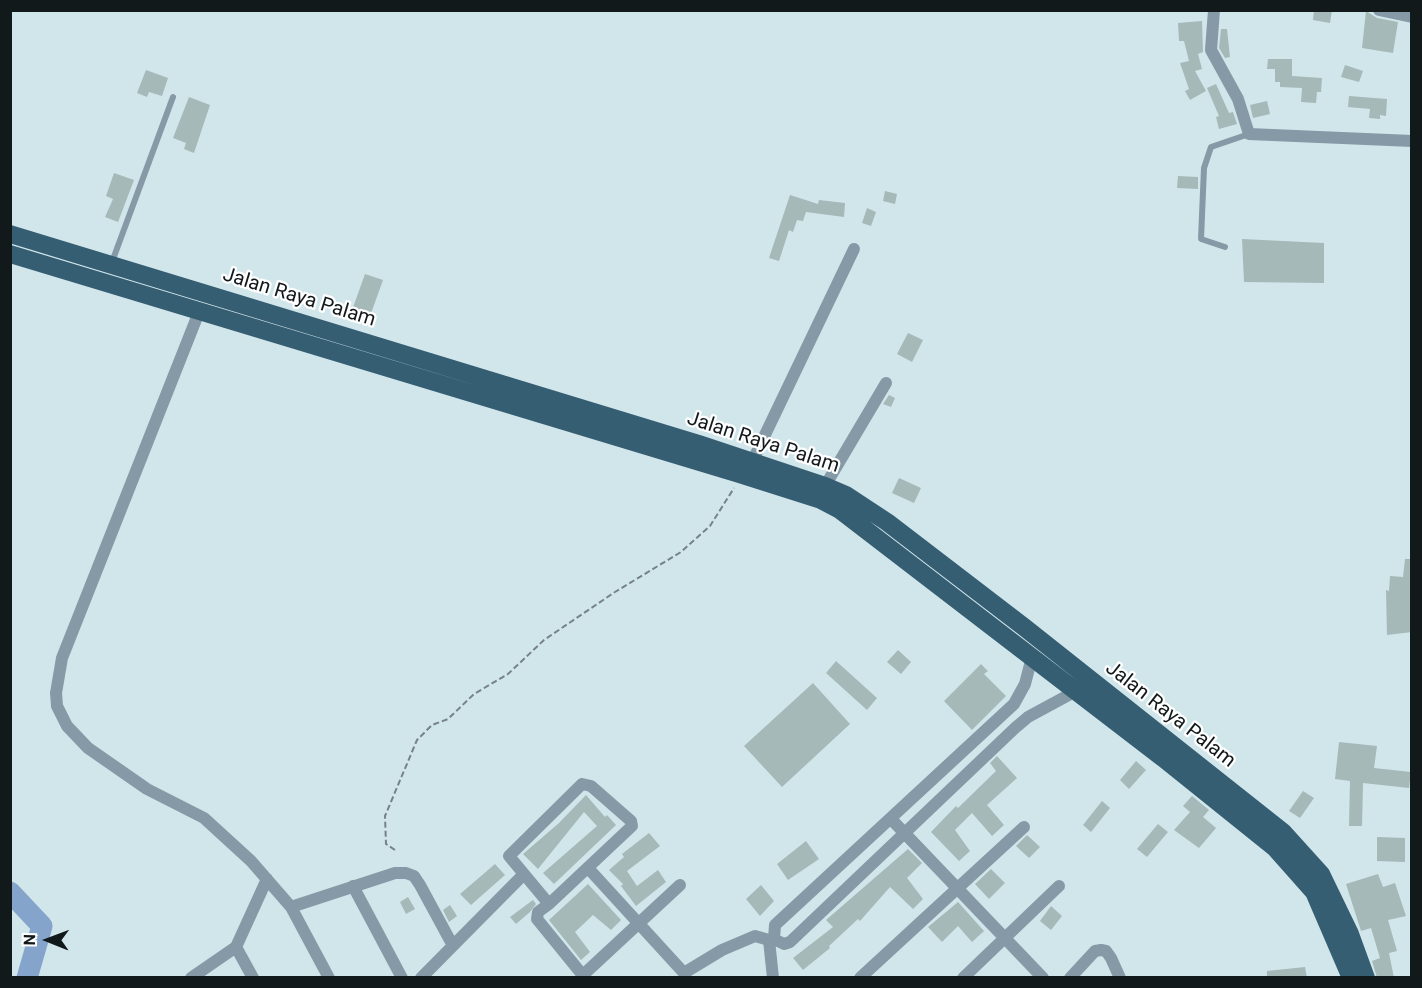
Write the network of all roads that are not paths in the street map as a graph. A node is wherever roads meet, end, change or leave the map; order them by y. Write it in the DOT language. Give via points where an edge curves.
graph roads {
  1 [pos="1214,10"];
  2 [pos="1378,10"];
  3 [pos="1412,17"];
  4 [pos="173,97"];
  5 [pos="1249,134"];
  6 [pos="1412,141"];
  7 [pos="10,234"];
  8 [pos="1225,247"];
  9 [pos="854,249"];
  10 [pos="10,254"];
  11 [pos="111,264"];
  12 [pos="200,312"];
  13 [pos="886,383"];
  14 [pos="746,468"];
  15 [pos="773,477"];
  16 [pos="825,486"];
  17 [pos="1032,657"];
  18 [pos="1076,691"];
  19 [pos="1014,704"];
  20 [pos="1028,717"];
  21 [pos="1168,752"];
  22 [pos="892,820"];
  23 [pos="1024,826"];
  24 [pos="903,834"];
  25 [pos="588,868"];
  26 [pos="523,875"];
  27 [pos="267,879"];
  28 [pos="680,885"];
  29 [pos="353,886"];
  30 [pos="1059,886"];
  31 [pos="957,888"];
  32 [pos="549,904"];
  33 [pos="291,907"];
  34 [pos="638,923"];
  35 [pos="1006,937"];
  36 [pos="772,940"];
  37 [pos="452,944"];
  38 [pos="236,947"];
  39 [pos="680,975"];
  40 [pos="584,976"];
  41 [pos="191,978"];
  42 [pos="253,978"];
  43 [pos="330,978"];
  44 [pos="402,978"];
  45 [pos="421,978"];
  46 [pos="773,978"];
  47 [pos="860,978"];
  48 [pos="963,978"];
  49 [pos="1043,978"];
  50 [pos="1070,978"];
  51 [pos="1120,978"];
  52 [pos="1351,978"];
  53 [pos="1366,978"];
  1 -- 5 [label="street" via="1211,51 1238,99"];
  2 -- 3 [label="street"];
  4 -- 11 [label="lane"];
  5 -- 6 [label="street"];
  5 -- 8 [label="lane" via="1211,147 1204,168 1201,239"];
  7 -- 11 [label="main road, Jalan Raya Palam"];
  9 -- 14 [label="street"];
  10 -- 12 [label="main road, Jalan Raya Palam"];
  11 -- 14 [label="main road, Jalan Raya Palam"];
  12 -- 14 [label="main road, Jalan Raya Palam"];
  12 -- 27 [label="street" via="62,658 57,706 67,726 88,748 147,789 204,818"];
  13 -- 16 [label="street"];
  14 -- 15 [label="main road, Jalan Raya Palam"];
  15 -- 16 [label="main road, Jalan Raya Palam"];
  15 -- 17 [label="main road, Jalan Raya Palam" via="858,520"];
  16 -- 21 [label="main road, Jalan Raya Palam" via="846,495 895,528"];
  17 -- 18 [label="main road, Jalan Raya Palam"];
  17 -- 19 [label="street" via="1025,684"];
  18 -- 20 [label="street"];
  18 -- 21 [label="main road, Jalan Raya Palam"];
  19 -- 20 [label="street"];
  19 -- 22 [label="street"];
  20 -- 24 [label="street"];
  21 -- 52 [label="main road, Jalan Raya Palam" via="1305,879 1322,907"];
  21 -- 53 [label="main road, Jalan Raya Palam" via="1282,832 1314,864 1350,934"];
  22 -- 24 [label="street"];
  22 -- 36 [label="street" via="775,926"];
  23 -- 31 [label="street"];
  24 -- 31 [label="street"];
  24 -- 36 [label="street" via="790,942"];
  25 -- 26 [label="street" via="632,826 591,786 582,784 510,853 510,860"];
  25 -- 32 [label="street"];
  25 -- 34 [label="street"];
  26 -- 32 [label="street"];
  26 -- 37 [label="street"];
  27 -- 33 [label="street"];
  27 -- 38 [label="street"];
  28 -- 34 [label="street"];
  29 -- 33 [label="street"];
  29 -- 37 [label="street" via="395,873 414,876"];
  29 -- 44 [label="street"];
  30 -- 35 [label="street"];
  31 -- 35 [label="street"];
  31 -- 47 [label="street"];
  32 -- 40 [label="street" via="538,912 537,919"];
  33 -- 43 [label="street"];
  34 -- 39 [label="street"];
  34 -- 40 [label="street"];
  35 -- 48 [label="street"];
  35 -- 49 [label="street"];
  36 -- 39 [label="street" via="755,936"];
  36 -- 46 [label="street"];
  37 -- 45 [label="street"];
  38 -- 41 [label="street"];
  38 -- 42 [label="street"];
  50 -- 51 [label="street" via="1095,951 1106,951"];
}
